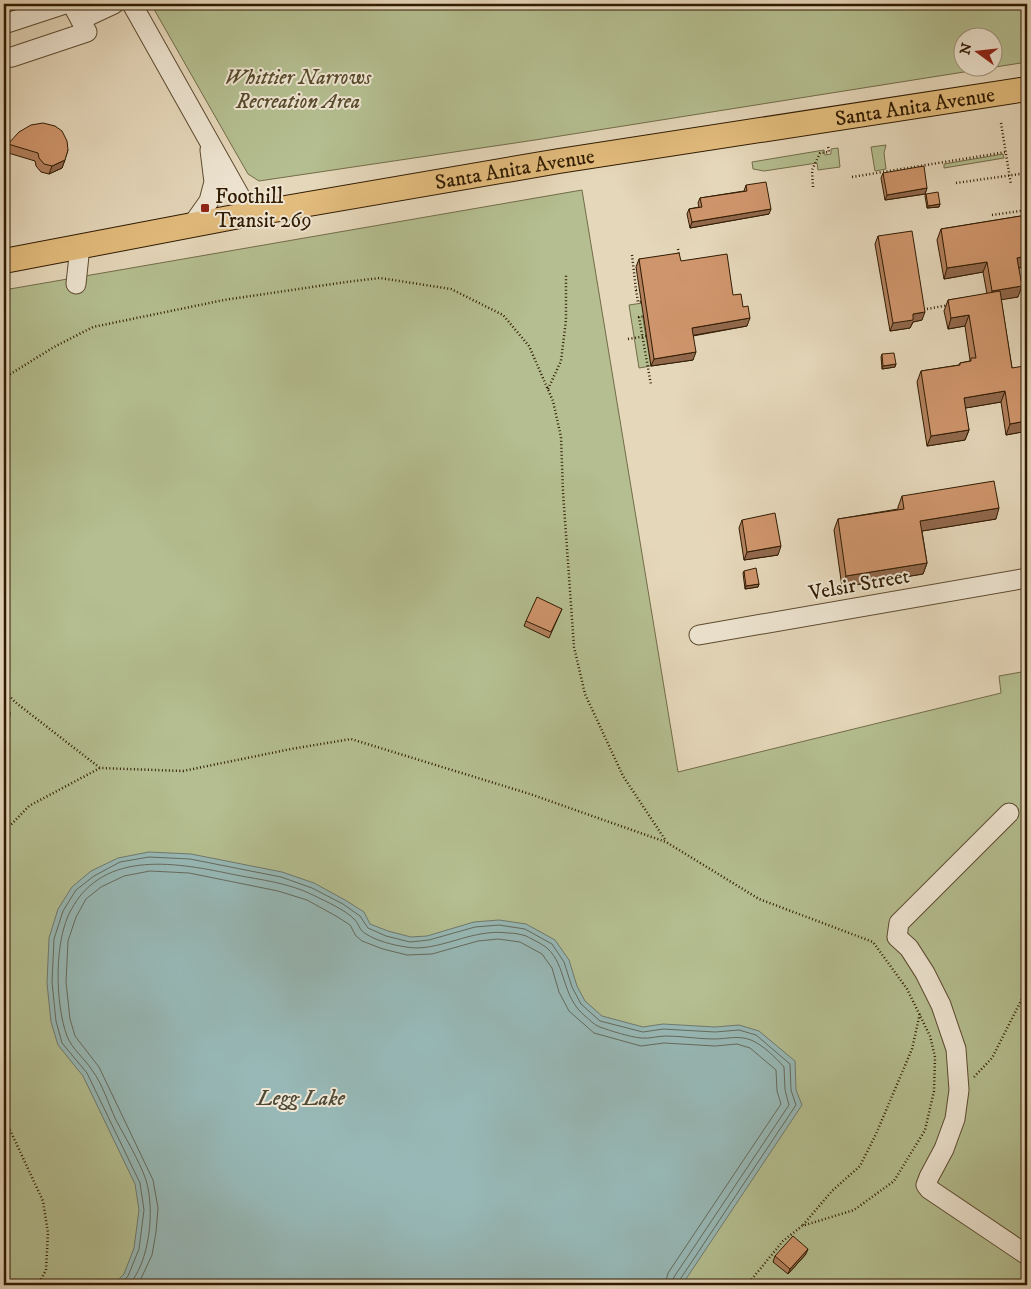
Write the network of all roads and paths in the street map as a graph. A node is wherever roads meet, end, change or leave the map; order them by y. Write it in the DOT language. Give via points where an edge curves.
graph roads {
  1 [pos="65,4"];
  2 [pos="114,4"];
  3 [pos="132,4"];
  4 [pos="77,12"];
  5 [pos="4,24"];
  6 [pos="4,58"];
  7 [pos="1027,89"];
  8 [pos="1002,123"];
  9 [pos="209,142"];
  10 [pos="828,146"];
  11 [pos="1006,152"];
  12 [pos="913,167"];
  13 [pos="914,173"];
  14 [pos="1026,173"];
  15 [pos="1010,176"];
  16 [pos="852,177"];
  17 [pos="956,183"];
  18 [pos="1027,185"];
  19 [pos="1011,186"];
  20 [pos="813,187"];
  21 [pos="1027,210"];
  22 [pos="250,214"];
  23 [pos="992,215"];
  24 [pos="192,225"];
  25 [pos="80,246"];
  26 [pos="678,249"];
  27 [pos="632,255"];
  28 [pos="679,256"];
  29 [pos="4,261"];
  30 [pos="566,275"];
  31 [pos="1027,276"];
  32 [pos="1015,278"];
  33 [pos="76,284"];
  34 [pos="647,301"];
  35 [pos="953,305"];
  36 [pos="927,309"];
  37 [pos="648,316"];
  38 [pos="644,335"];
  39 [pos="628,339"];
  40 [pos="4,378"];
  41 [pos="651,385"];
  42 [pos="548,388"];
  43 [pos="1027,578"];
  44 [pos="699,635"];
  45 [pos="4,690"];
  46 [pos="100,768"];
  47 [pos="1009,813"];
  48 [pos="4,832"];
  49 [pos="666,842"];
  50 [pos="1027,989"];
  51 [pos="920,1012"];
  52 [pos="959,1090"];
  53 [pos="934,1091"];
  54 [pos="4,1117"];
  55 [pos="802,1226"];
  56 [pos="1027,1255"];
  57 [pos="38,1285"];
  58 [pos="747,1285"];
  1 -- 5 [label="street"];
  2 -- 4 [label="street"];
  3 -- 9 [label="street"];
  4 -- 6 [label="street" via="87,32"];
  7 -- 22 [label="main road, Santa Anita Avenue" via="559,161"];
  8 -- 11 [label="path"];
  9 -- 22 [label="street"];
  9 -- 24 [label="street" via="214,182 209,201"];
  10 -- 20 [label="path" via="829,152 820,154 812,170"];
  11 -- 12 [label="path"];
  11 -- 15 [label="path"];
  12 -- 13 [label="path"];
  12 -- 16 [label="path"];
  14 -- 15 [label="path"];
  14 -- 18 [label="path"];
  15 -- 17 [label="path"];
  15 -- 19 [label="path"];
  21 -- 23 [label="path"];
  22 -- 24 [label="main road, Santa Anita Avenue"];
  24 -- 25 [label="main road, Santa Anita Avenue"];
  25 -- 29 [label="main road, Santa Anita Avenue"];
  25 -- 33 [label="street"];
  26 -- 28 [label="path"];
  27 -- 34 [label="path" via="638,302"];
  30 -- 42 [label="path" via="566,320 561,361"];
  31 -- 32 [label="path"];
  35 -- 36 [label="path"];
  37 -- 38 [label="path" via="640,317"];
  38 -- 39 [label="path"];
  38 -- 41 [label="path"];
  40 -- 42 [label="path" via="93,327 224,300 380,278 451,289 503,315 529,346"];
  42 -- 49 [label="path" via="561,437 574,647 585,694 623,776"];
  43 -- 44 [label="street, Velsir Street"];
  45 -- 46 [label="path"];
  46 -- 48 [label="path" via="29,806"];
  46 -- 49 [label="path" via="183,771 351,739 530,794"];
  47 -- 52 [label="street" via="899,923 897,931 925,973 941,1005 956,1049"];
  49 -- 51 [label="path" via="759,898 873,942"];
  50 -- 52 [label="path" via="992,1058"];
  51 -- 53 [label="path" via="935,1057"];
  51 -- 55 [label="path" via="912,1049 860,1166 832,1191"];
  52 -- 53 [label="path"];
  52 -- 56 [label="street" via="955,1120 926,1185"];
  53 -- 55 [label="path" via="925,1130 894,1181 854,1210"];
  54 -- 57 [label="path" via="43,1202 48,1233 46,1270"];
  55 -- 58 [label="path" via="783,1241"];
}
